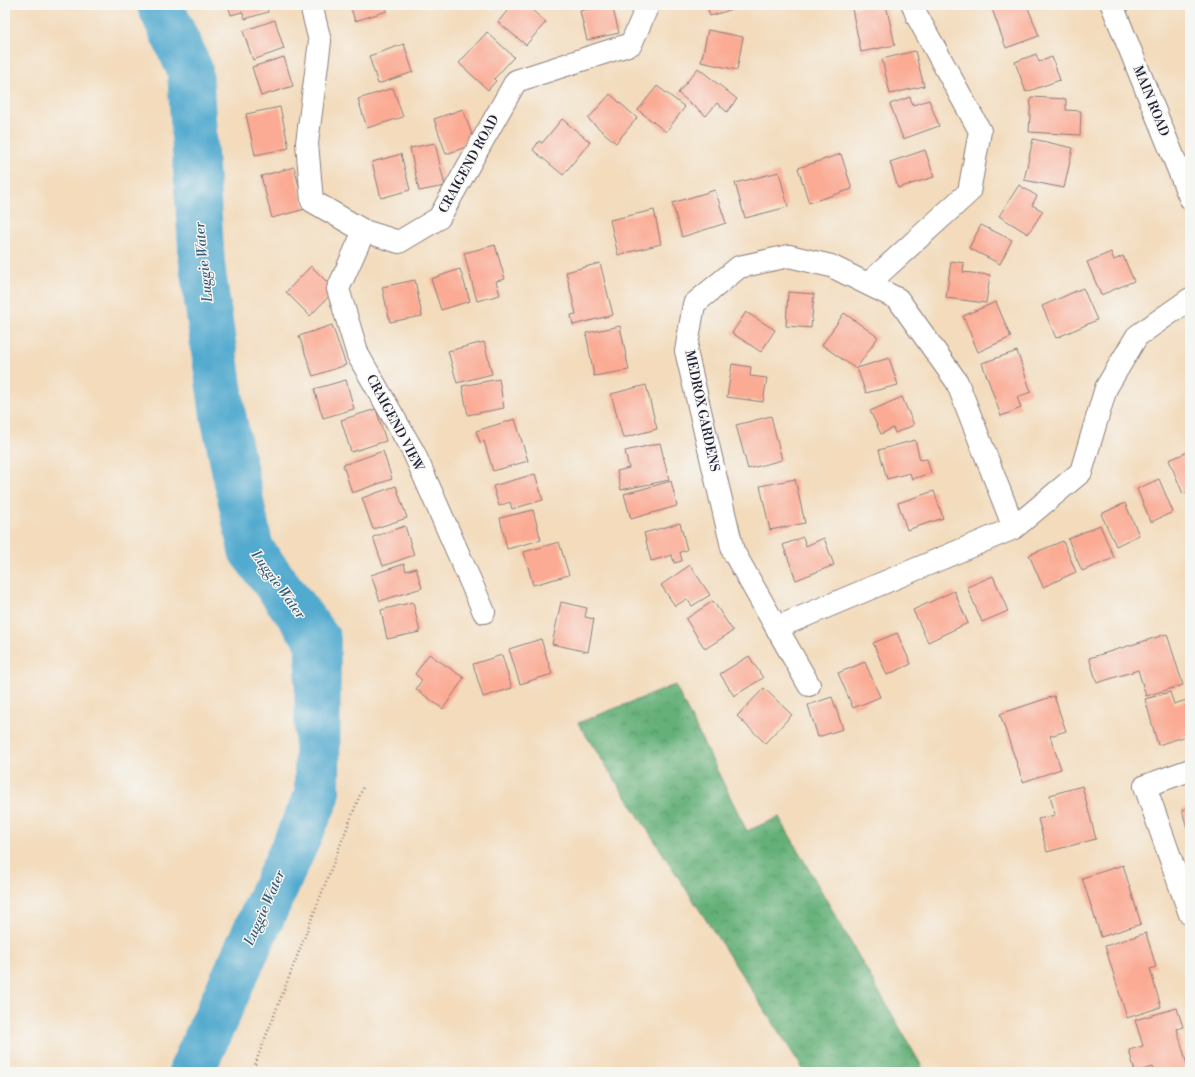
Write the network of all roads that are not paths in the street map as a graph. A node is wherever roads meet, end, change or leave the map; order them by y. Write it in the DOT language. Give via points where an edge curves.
graph roads {
  1 [pos="311,5"];
  2 [pos="648,5"];
  3 [pos="913,5"];
  4 [pos="1112,5"];
  5 [pos="1190,198"];
  6 [pos="364,231"];
  7 [pos="868,284"];
  8 [pos="1190,299"];
  9 [pos="1014,528"];
  10 [pos="484,612"];
  11 [pos="778,627"];
  12 [pos="809,685"];
  13 [pos="1190,770"];
  14 [pos="1190,914"];
  1 -- 6 [label="street, CRAIGEND ROAD" via="320,41 307,143 312,201"];
  2 -- 6 [label="street, CRAIGEND ROAD" via="631,44 516,81 439,218 399,242"];
  3 -- 7 [label="street" via="980,131 970,192"];
  4 -- 5 [label="street, MAIN ROAD"];
  6 -- 10 [label="street, CRAIGEND VIEW" via="338,289 358,355 414,453"];
  7 -- 9 [label="street, MEDROX GARDENS" via="898,299 957,382"];
  7 -- 11 [label="street, MEDROX GARDENS" via="831,266 789,256 739,267 694,304 686,351 733,551"];
  8 -- 9 [label="street" via="1136,336 1106,388 1081,472"];
  9 -- 11 [label="street"];
  11 -- 12 [label="street, MEDROX GARDENS"];
  13 -- 14 [label="street" via="1146,786"];
}
